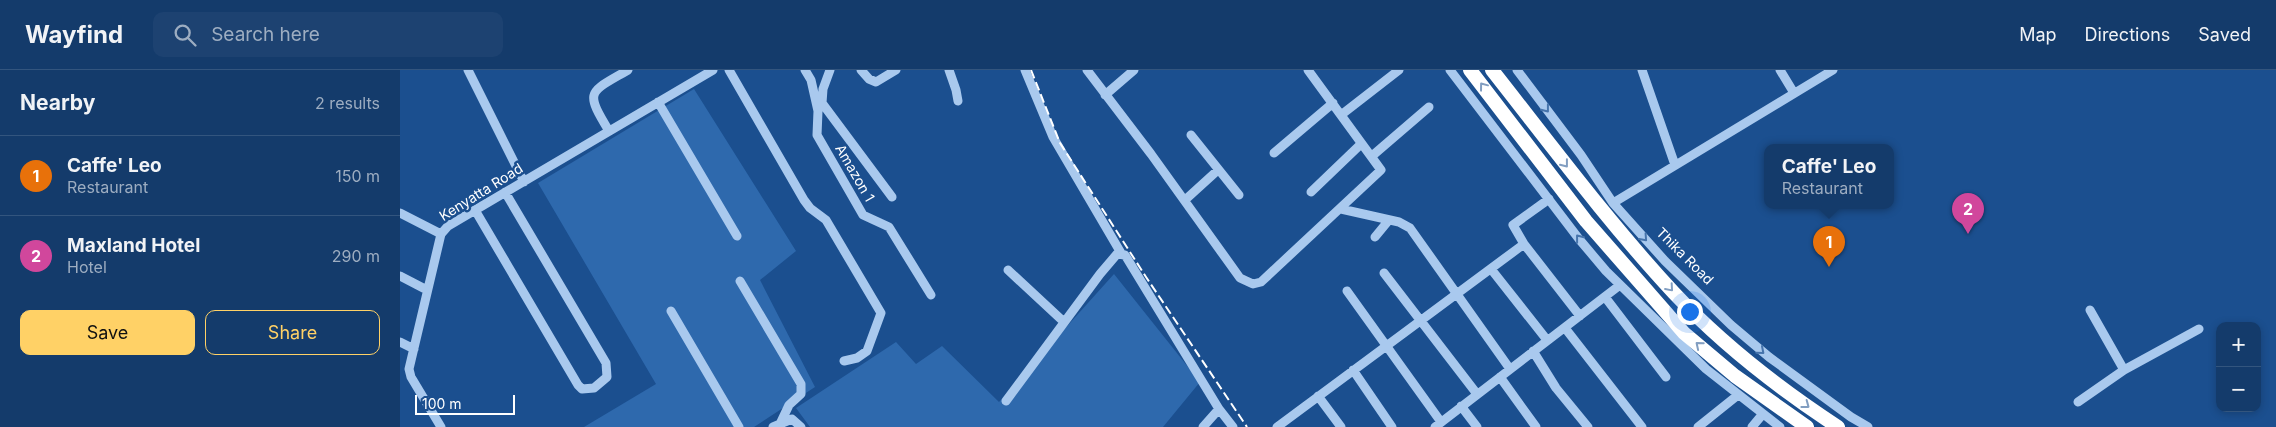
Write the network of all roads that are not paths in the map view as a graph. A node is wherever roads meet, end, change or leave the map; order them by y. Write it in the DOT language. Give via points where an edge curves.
graph roads {
  1 [pos="468,70"];
  2 [pos="628,70"];
  3 [pos="713,70"];
  4 [pos="729,70"];
  5 [pos="805,70"];
  6 [pos="830,70"];
  7 [pos="861,70"];
  8 [pos="896,70"];
  9 [pos="949,70"];
  10 [pos="1025,70"];
  11 [pos="1087,70"];
  12 [pos="1134,70"];
  13 [pos="1308,70"];
  14 [pos="1399,70"];
  15 [pos="1450,70"];
  16 [pos="1470,70"];
  17 [pos="1492,70"];
  18 [pos="1517,70"];
  19 [pos="1642,70"];
  20 [pos="1780,70"];
  21 [pos="1833,70"];
  22 [pos="1794,93"];
  23 [pos="1105,95"];
  24 [pos="658,102"];
  25 [pos="958,102"];
  26 [pos="1333,103"];
  27 [pos="1429,107"];
  28 [pos="1341,115"];
  29 [pos="609,131"];
  30 [pos="1190,135"];
  31 [pos="1361,144"];
  32 [pos="1274,153"];
  33 [pos="1372,156"];
  34 [pos="1675,165"];
  35 [pos="1218,170"];
  36 [pos="524,182"];
  37 [pos="505,192"];
  38 [pos="1311,192"];
  39 [pos="1239,194"];
  40 [pos="892,196"];
  41 [pos="1549,199"];
  42 [pos="1184,200"];
  43 [pos="1613,203"];
  44 [pos="1341,209"];
  45 [pos="475,210"];
  46 [pos="400,213"];
  47 [pos="1389,220"];
  48 [pos="441,234"];
  49 [pos="738,236"];
  50 [pos="1375,237"];
  51 [pos="1524,244"];
  52 [pos="1121,253"];
  53 [pos="1491,269"];
  54 [pos="1008,270"];
  55 [pos="1384,273"];
  56 [pos="400,276"];
  57 [pos="740,281"];
  58 [pos="1620,285"];
  59 [pos="427,290"];
  60 [pos="1347,291"];
  61 [pos="931,295"];
  62 [pos="1458,295"];
  63 [pos="1605,297"];
  64 [pos="2090,310"];
  65 [pos="671,311"];
  66 [pos="1580,316"];
  67 [pos="1422,320"];
  68 [pos="1064,322"];
  69 [pos="1565,328"];
  70 [pos="2199,329"];
  71 [pos="1547,340"];
  72 [pos="400,342"];
  73 [pos="1386,346"];
  74 [pos="414,349"];
  75 [pos="1533,351"];
  76 [pos="844,361"];
  77 [pos="1510,369"];
  78 [pos="1353,370"];
  79 [pos="2124,370"];
  80 [pos="1500,377"];
  81 [pos="1666,377"];
  82 [pos="1477,394"];
  83 [pos="1738,395"];
  84 [pos="1318,396"];
  85 [pos="1006,401"];
  86 [pos="2078,402"];
  87 [pos="1461,406"];
  88 [pos="1219,409"];
  89 [pos="1762,415"];
  90 [pos="777,424"];
  91 [pos="1437,426"];
  92 [pos="440,427"];
  93 [pos="739,427"];
  94 [pos="801,427"];
  95 [pos="1203,427"];
  96 [pos="1233,427"];
  97 [pos="1277,427"];
  98 [pos="1341,427"];
  99 [pos="1392,427"];
  100 [pos="1477,427"];
  101 [pos="1536,427"];
  102 [pos="1588,427"];
  103 [pos="1642,427"];
  104 [pos="1698,427"];
  105 [pos="1752,427"];
  106 [pos="1780,427"];
  107 [pos="1807,427"];
  108 [pos="1838,427"];
  109 [pos="1868,427"];
  1 -- 36 [label="street"];
  2 -- 29 [label="street" via="599,88 593,98 594,106"];
  3 -- 24 [label="street, Kenyatta Road"];
  4 -- 76 [label="street" via="804,200 826,220 881,313 867,351"];
  5 -- 61 [label="street, Amazon 1" via="811,80 818,111 817,135 864,215 889,227"];
  6 -- 40 [label="street" via="822,103"];
  7 -- 8 [label="street" via="876,82"];
  9 -- 25 [label="street"];
  10 -- 52 [label="street" via="1053,137"];
  11 -- 23 [label="street"];
  12 -- 23 [label="street"];
  13 -- 26 [label="street"];
  14 -- 28 [label="street"];
  15 -- 41 [label="street"];
  107 -- 16 [label="highway, one-way" via="1735,376 1684,333 1586,221"];
  17 -- 108 [label="highway, one-way" via="1587,192 1675,294 1745,359"];
  18 -- 43 [label="street, Thika Road, one-way"];
  19 -- 34 [label="street"];
  20 -- 22 [label="street"];
  21 -- 22 [label="street"];
  22 -- 34 [label="street"];
  23 -- 42 [label="street"];
  24 -- 29 [label="street, Kenyatta Road"];
  24 -- 49 [label="street"];
  26 -- 28 [label="street"];
  26 -- 32 [label="street"];
  27 -- 33 [label="street"];
  28 -- 31 [label="street"];
  29 -- 36 [label="street, Kenyatta Road"];
  30 -- 35 [label="street"];
  31 -- 33 [label="street"];
  31 -- 38 [label="street"];
  33 -- 44 [label="street" via="1381,170"];
  34 -- 43 [label="street"];
  35 -- 39 [label="street"];
  35 -- 42 [label="street"];
  36 -- 37 [label="street, Kenyatta Road"];
  37 -- 45 [label="street, Kenyatta Road"];
  37 -- 45 [label="street" via="606,363 607,377 594,388 582,389 578,385"];
  41 -- 51 [label="street" via="1513,225"];
  58 -- 41 [label="street, one-way"];
  42 -- 44 [label="street" via="1240,278 1253,284 1261,282"];
  43 -- 109 [label="street, Thika Road, one-way" via="1665,261 1731,325 1768,357"];
  44 -- 47 [label="street"];
  45 -- 48 [label="street, Kenyatta Road"];
  46 -- 48 [label="street"];
  47 -- 50 [label="street"];
  47 -- 62 [label="street" via="1410,228"];
  48 -- 59 [label="street, Kenyatta Road"];
  51 -- 53 [label="street"];
  51 -- 66 [label="street"];
  52 -- 68 [label="street" via="1114,257"];
  52 -- 88 [label="street" via="1125,254"];
  53 -- 62 [label="street"];
  53 -- 71 [label="street"];
  54 -- 68 [label="street"];
  55 -- 67 [label="street"];
  56 -- 59 [label="street"];
  57 -- 90 [label="street" via="801,384 801,394"];
  58 -- 63 [label="street"];
  58 -- 83 [label="street" via="1706,369"];
  59 -- 74 [label="street, Kenyatta Road"];
  60 -- 73 [label="street"];
  62 -- 67 [label="street"];
  62 -- 77 [label="street"];
  63 -- 66 [label="street"];
  63 -- 81 [label="street"];
  64 -- 79 [label="street"];
  65 -- 93 [label="street"];
  66 -- 69 [label="street"];
  67 -- 73 [label="street"];
  67 -- 82 [label="street"];
  68 -- 85 [label="street"];
  69 -- 71 [label="street"];
  69 -- 103 [label="street"];
  70 -- 79 [label="street"];
  71 -- 75 [label="street"];
  72 -- 74 [label="street"];
  73 -- 78 [label="street"];
  73 -- 91 [label="street"];
  74 -- 92 [label="street, Kenyatta Road" via="409,369 411,377"];
  75 -- 77 [label="street"];
  75 -- 102 [label="street" via="1556,388"];
  77 -- 80 [label="street"];
  78 -- 84 [label="street"];
  78 -- 99 [label="street"];
  79 -- 86 [label="street"];
  80 -- 82 [label="street"];
  80 -- 101 [label="street"];
  82 -- 87 [label="street"];
  83 -- 89 [label="street"];
  83 -- 104 [label="street"];
  84 -- 97 [label="street"];
  84 -- 98 [label="street"];
  87 -- 91 [label="street"];
  87 -- 100 [label="street"];
  88 -- 95 [label="street"];
  88 -- 96 [label="street"];
  89 -- 105 [label="street"];
  89 -- 106 [label="street"];
  90 -- 94 [label="street" via="792,419"];
}
